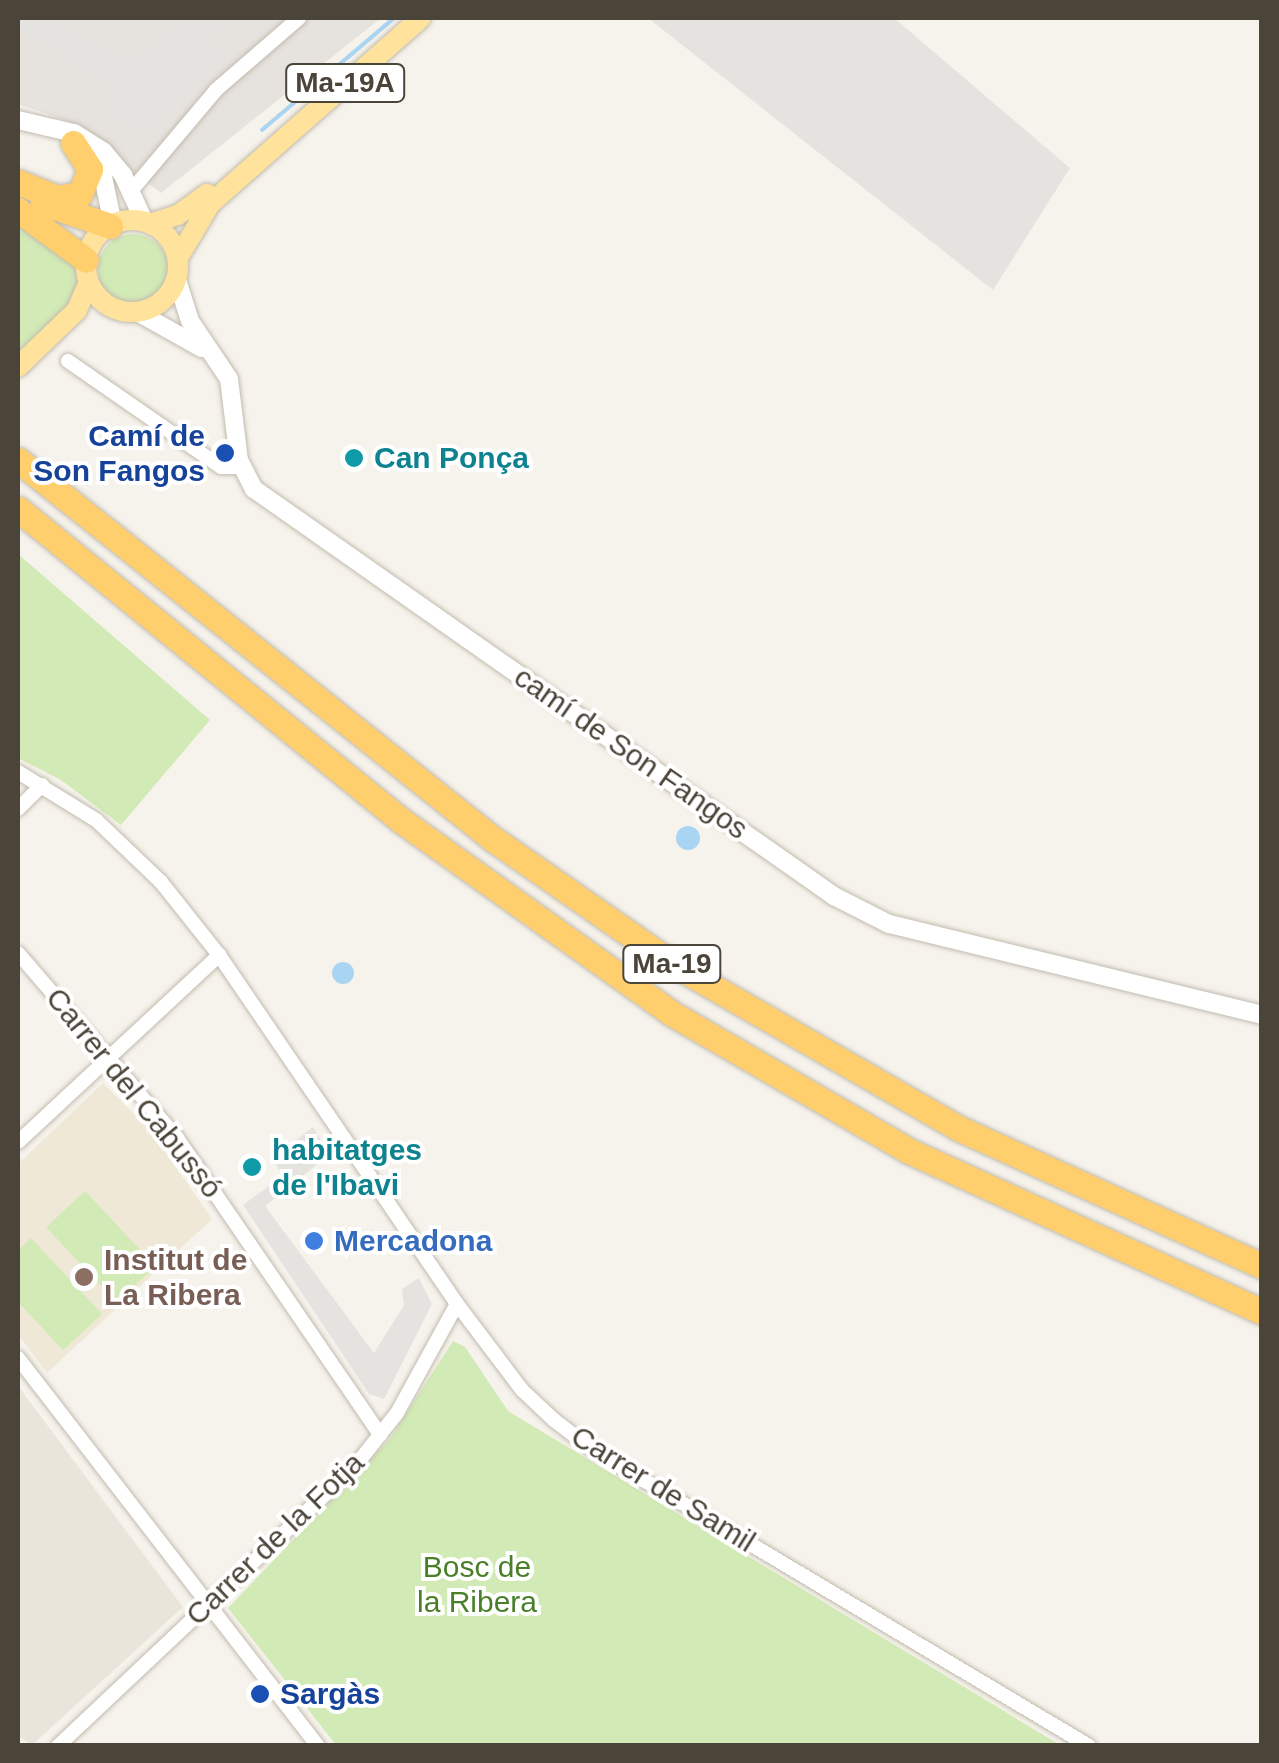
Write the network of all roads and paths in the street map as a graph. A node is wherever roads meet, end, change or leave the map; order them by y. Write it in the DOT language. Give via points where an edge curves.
graph roads {
  1 [pos="300,18"];
  2 [pos="421,18"];
  3 [pos="19,120"];
  4 [pos="73,142"];
  5 [pos="269,149"];
  6 [pos="18,185"];
  7 [pos="131,191"];
  8 [pos="18,210"];
  9 [pos="147,223"];
  10 [pos="111,225"];
  11 [pos="177,269"];
  12 [pos="87,272"];
  13 [pos="116,310"];
  14 [pos="139,312"];
  15 [pos="43,345"];
  16 [pos="218,360"];
  17 [pos="68,361"];
  18 [pos="18,367"];
  19 [pos="18,446"];
  20 [pos="18,460"];
  21 [pos="240,467"];
  22 [pos="52,485"];
  23 [pos="19,511"];
  24 [pos="18,772"];
  25 [pos="42,785"];
  26 [pos="18,809"];
  27 [pos="18,953"];
  28 [pos="219,955"];
  29 [pos="1262,1015"];
  30 [pos="110,1056"];
  31 [pos="18,1142"];
  32 [pos="1262,1266"];
  33 [pos="457,1304"];
  34 [pos="1262,1312"];
  35 [pos="18,1358"];
  36 [pos="380,1436"];
  37 [pos="206,1606"];
  38 [pos="58,1746"];
  39 [pos="318,1746"];
  40 [pos="1089,1746"];
  1 -- 7 [label="street" via="216,90"];
  2 -- 5 [label="main road, Ma-19A"];
  3 -- 4 [label="street"];
  3 -- 7 [label="street" via="94,144"];
  4 -- 6 [label="highway" via="90,169 80,194 57,198"];
  4 -- 10 [label="street" via="102,172"];
  5 -- 9 [label="main road, Ma-19A" via="184,211"];
  5 -- 11 [label="main road, Ma-19A" via="199,216"];
  6 -- 10 [label="highway"];
  7 -- 9 [label="street"];
  8 -- 12 [label="highway"];
  9 -- 10 [label="main road"];
  9 -- 11 [label="main road" via="168,238"];
  10 -- 12 [label="main road"];
  11 -- 14 [label="main road" via="165,299"];
  11 -- 16 [label="street" via="187,315"];
  12 -- 13 [label="main road"];
  12 -- 15 [label="main road" via="77,310"];
  13 -- 14 [label="main road"];
  13 -- 15 [label="main road"];
  14 -- 16 [label="street" via="177,329"];
  15 -- 18 [label="main road"];
  16 -- 21 [label="street" via="231,388"];
  17 -- 21 [label="street, camí de Son Fangos" via="221,467"];
  19 -- 22 [label="highway"];
  20 -- 22 [label="highway, Ma-19"];
  21 -- 29 [label="street, camí de Son Fangos" via="267,498 834,896 889,924"];
  22 -- 32 [label="highway, Ma-19" via="465,817 673,964 958,1128"];
  23 -- 34 [label="highway, Ma-19" via="402,821 655,1003 907,1150"];
  24 -- 25 [label="street, Carrer de Samil"];
  25 -- 26 [label="street"];
  25 -- 28 [label="street, Carrer de Samil" via="96,820 135,857"];
  27 -- 30 [label="street, Carrer del Cabussó"];
  28 -- 30 [label="street"];
  28 -- 33 [label="street, Carrer de Samil"];
  30 -- 31 [label="street"];
  30 -- 36 [label="street, Carrer del Cabussó" via="177,1138"];
  33 -- 36 [label="street, Carrer de la Fotja"];
  33 -- 40 [label="street, Carrer de Samil" via="522,1390 593,1450"];
  35 -- 37 [label="street"];
  36 -- 37 [label="street, Carrer de la Fotja"];
  37 -- 38 [label="street, Carrer de la Fotja"];
  37 -- 39 [label="street"];
}
